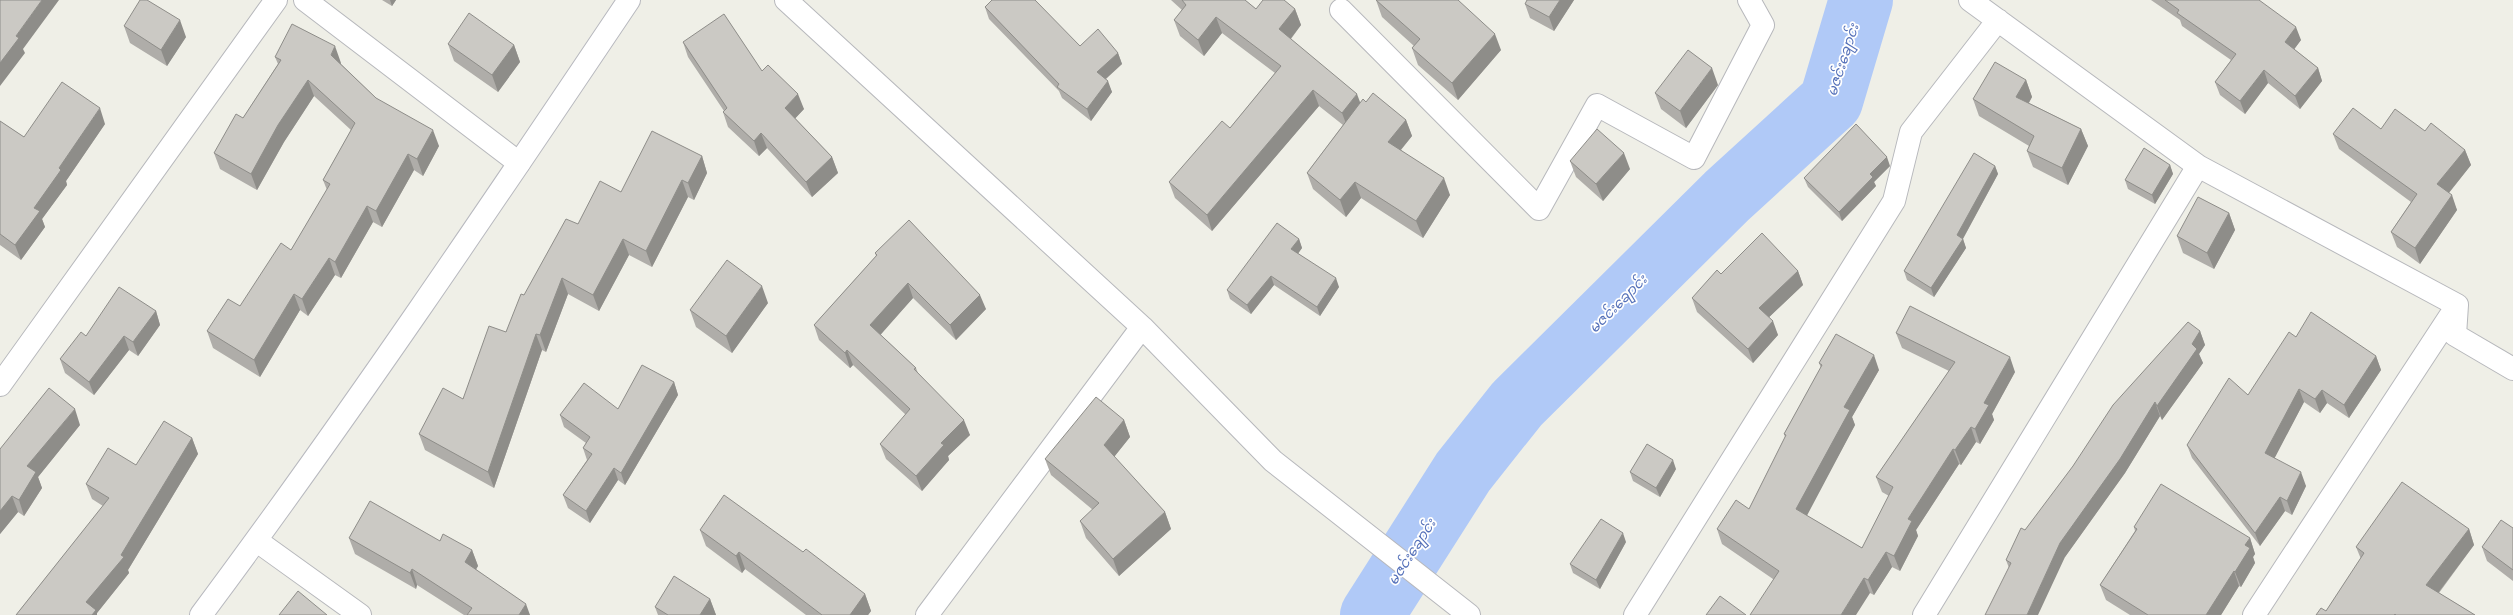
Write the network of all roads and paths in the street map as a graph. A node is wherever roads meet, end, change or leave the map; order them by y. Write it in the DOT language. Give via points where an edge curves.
graph roads {
  1 [pos="276,0"];
  2 [pos="305,0"];
  3 [pos="629,0"];
  4 [pos="786,0"];
  5 [pos="1749,0"];
  6 [pos="1970,0"];
  7 [pos="1340,3"];
  8 [pos="1998,20"];
  9 [pos="519,163"];
  10 [pos="2198,166"];
  11 [pos="2457,305"];
  12 [pos="1142,327"];
  13 [pos="2513,369"];
  14 [pos="0,385"];
  15 [pos="257,541"];
  16 [pos="202,615"];
  17 [pos="360,615"];
  18 [pos="927,615"];
  19 [pos="1469,615"];
  20 [pos="1635,615"];
  21 [pos="1924,615"];
  22 [pos="2254,615"];
  1 -- 14 [label="street"];
  2 -- 9 [label="street"];
  3 -- 9 [label="street"];
  4 -- 12 [label="street"];
  5 -- 7 [label="street" via="1763,25 1694,158 1597,106 1539,209"];
  6 -- 8 [label="street"];
  8 -- 10 [label="street"];
  8 -- 20 [label="street" via="1910,132 1894,201"];
  9 -- 15 [label="street"];
  10 -- 11 [label="street"];
  10 -- 21 [label="street"];
  11 -- 13 [label="street" via="2455,335"];
  11 -- 22 [label="street"];
  12 -- 18 [label="street"];
  12 -- 19 [label="street" via="1273,461"];
  15 -- 16 [label="street"];
  15 -- 17 [label="street"];
}
